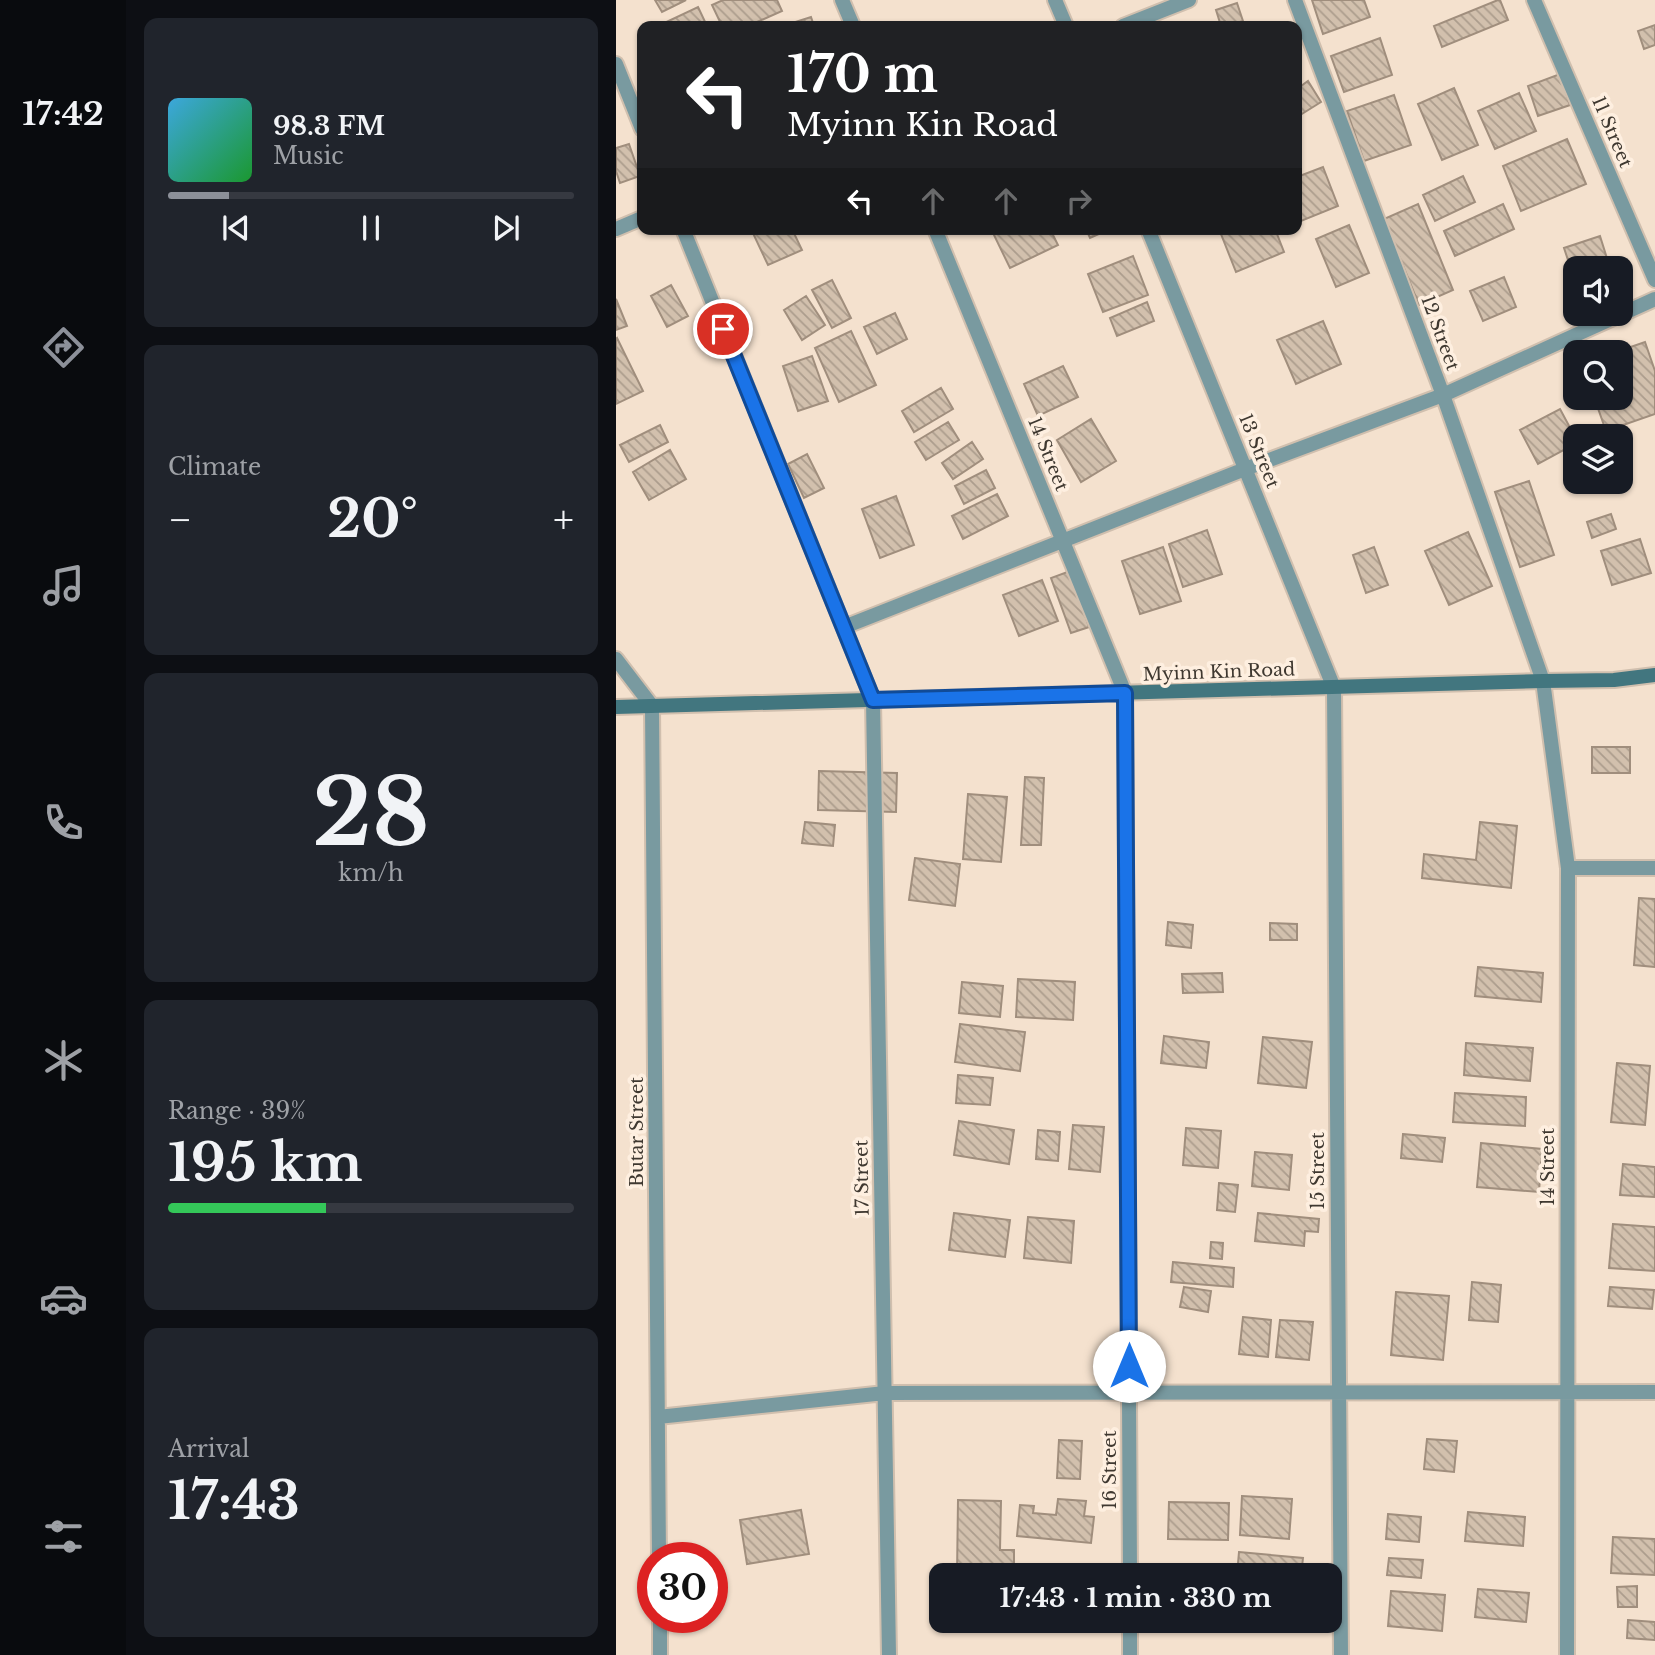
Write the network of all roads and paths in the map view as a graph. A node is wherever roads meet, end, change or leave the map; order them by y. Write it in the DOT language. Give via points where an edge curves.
graph roads {
  1 [pos="842,0"];
  2 [pos="1055,0"];
  3 [pos="1189,0"];
  4 [pos="1295,0"];
  5 [pos="1534,0"];
  6 [pos="851,21"];
  7 [pos="1064,21"];
  8 [pos="1136,21"];
  9 [pos="616,64"];
  10 [pos="637,116"];
  11 [pos="637,220"];
  12 [pos="616,229"];
  13 [pos="685,235"];
  14 [pos="938,235"];
  15 [pos="1150,235"];
  16 [pos="1655,280"];
  17 [pos="1655,299"];
  18 [pos="1443,395"];
  19 [pos="1245,469"];
  20 [pos="1063,541"];
  21 [pos="844,627"];
  22 [pos="616,659"];
  23 [pos="1655,675"];
  24 [pos="1543,681"];
  25 [pos="1334,688"];
  26 [pos="1125,693"];
  27 [pos="873,700"];
  28 [pos="652,706"];
  29 [pos="616,707"];
  30 [pos="1568,868"];
  31 [pos="1655,868"];
  32 [pos="1567,1392"];
  33 [pos="1655,1392"];
  34 [pos="885,1393"];
  35 [pos="1129,1393"];
  36 [pos="1339,1393"];
  37 [pos="658,1416"];
  38 [pos="659,1542"];
  39 [pos="1130,1563"];
  40 [pos="660,1633"];
  41 [pos="1130,1633"];
  42 [pos="660,1655"];
  43 [pos="889,1655"];
  44 [pos="1130,1655"];
  45 [pos="1341,1655"];
  46 [pos="1567,1655"];
  1 -- 6 [label="street"];
  2 -- 7 [label="street"];
  3 -- 8 [label="street"];
  4 -- 18 [label="street, 12 Street"];
  5 -- 16 [label="street, 11 Street"];
  9 -- 10 [label="street"];
  11 -- 12 [label="street"];
  13 -- 21 [label="street"];
  14 -- 20 [label="street, 14 Street"];
  15 -- 19 [label="street, 13 Street"];
  17 -- 18 [label="street"];
  18 -- 19 [label="street"];
  18 -- 24 [label="street, 12 Street"];
  19 -- 20 [label="street"];
  19 -- 25 [label="street, 13 Street"];
  20 -- 21 [label="street"];
  20 -- 26 [label="street, 14 Street"];
  21 -- 27 [label="street"];
  22 -- 28 [label="street"];
  23 -- 24 [label="street, Myinn Kin Road" via="1614,681"];
  24 -- 25 [label="street, Myinn Kin Road"];
  24 -- 30 [label="street, 14 Street"];
  25 -- 26 [label="street, Myinn Kin Road"];
  25 -- 36 [label="street, 15 Street"];
  26 -- 27 [label="street, Myinn Kin Road"];
  26 -- 35 [label="street, 16 Street"];
  27 -- 28 [label="street, Myinn Kin Road"];
  27 -- 34 [label="street, 17 Street"];
  28 -- 29 [label="street, Myinn Kin Road"];
  28 -- 37 [label="street, Butar Street"];
  30 -- 31 [label="street"];
  30 -- 32 [label="street, 14 Street"];
  32 -- 33 [label="street"];
  32 -- 36 [label="street"];
  32 -- 46 [label="street, 14 Street"];
  34 -- 35 [label="street"];
  34 -- 37 [label="street"];
  34 -- 43 [label="street, 17 Street"];
  35 -- 36 [label="street"];
  35 -- 39 [label="street, 16 Street"];
  36 -- 45 [label="street, 15 Street"];
  37 -- 38 [label="street, Butar Street"];
  40 -- 42 [label="street"];
  41 -- 44 [label="street"];
}
